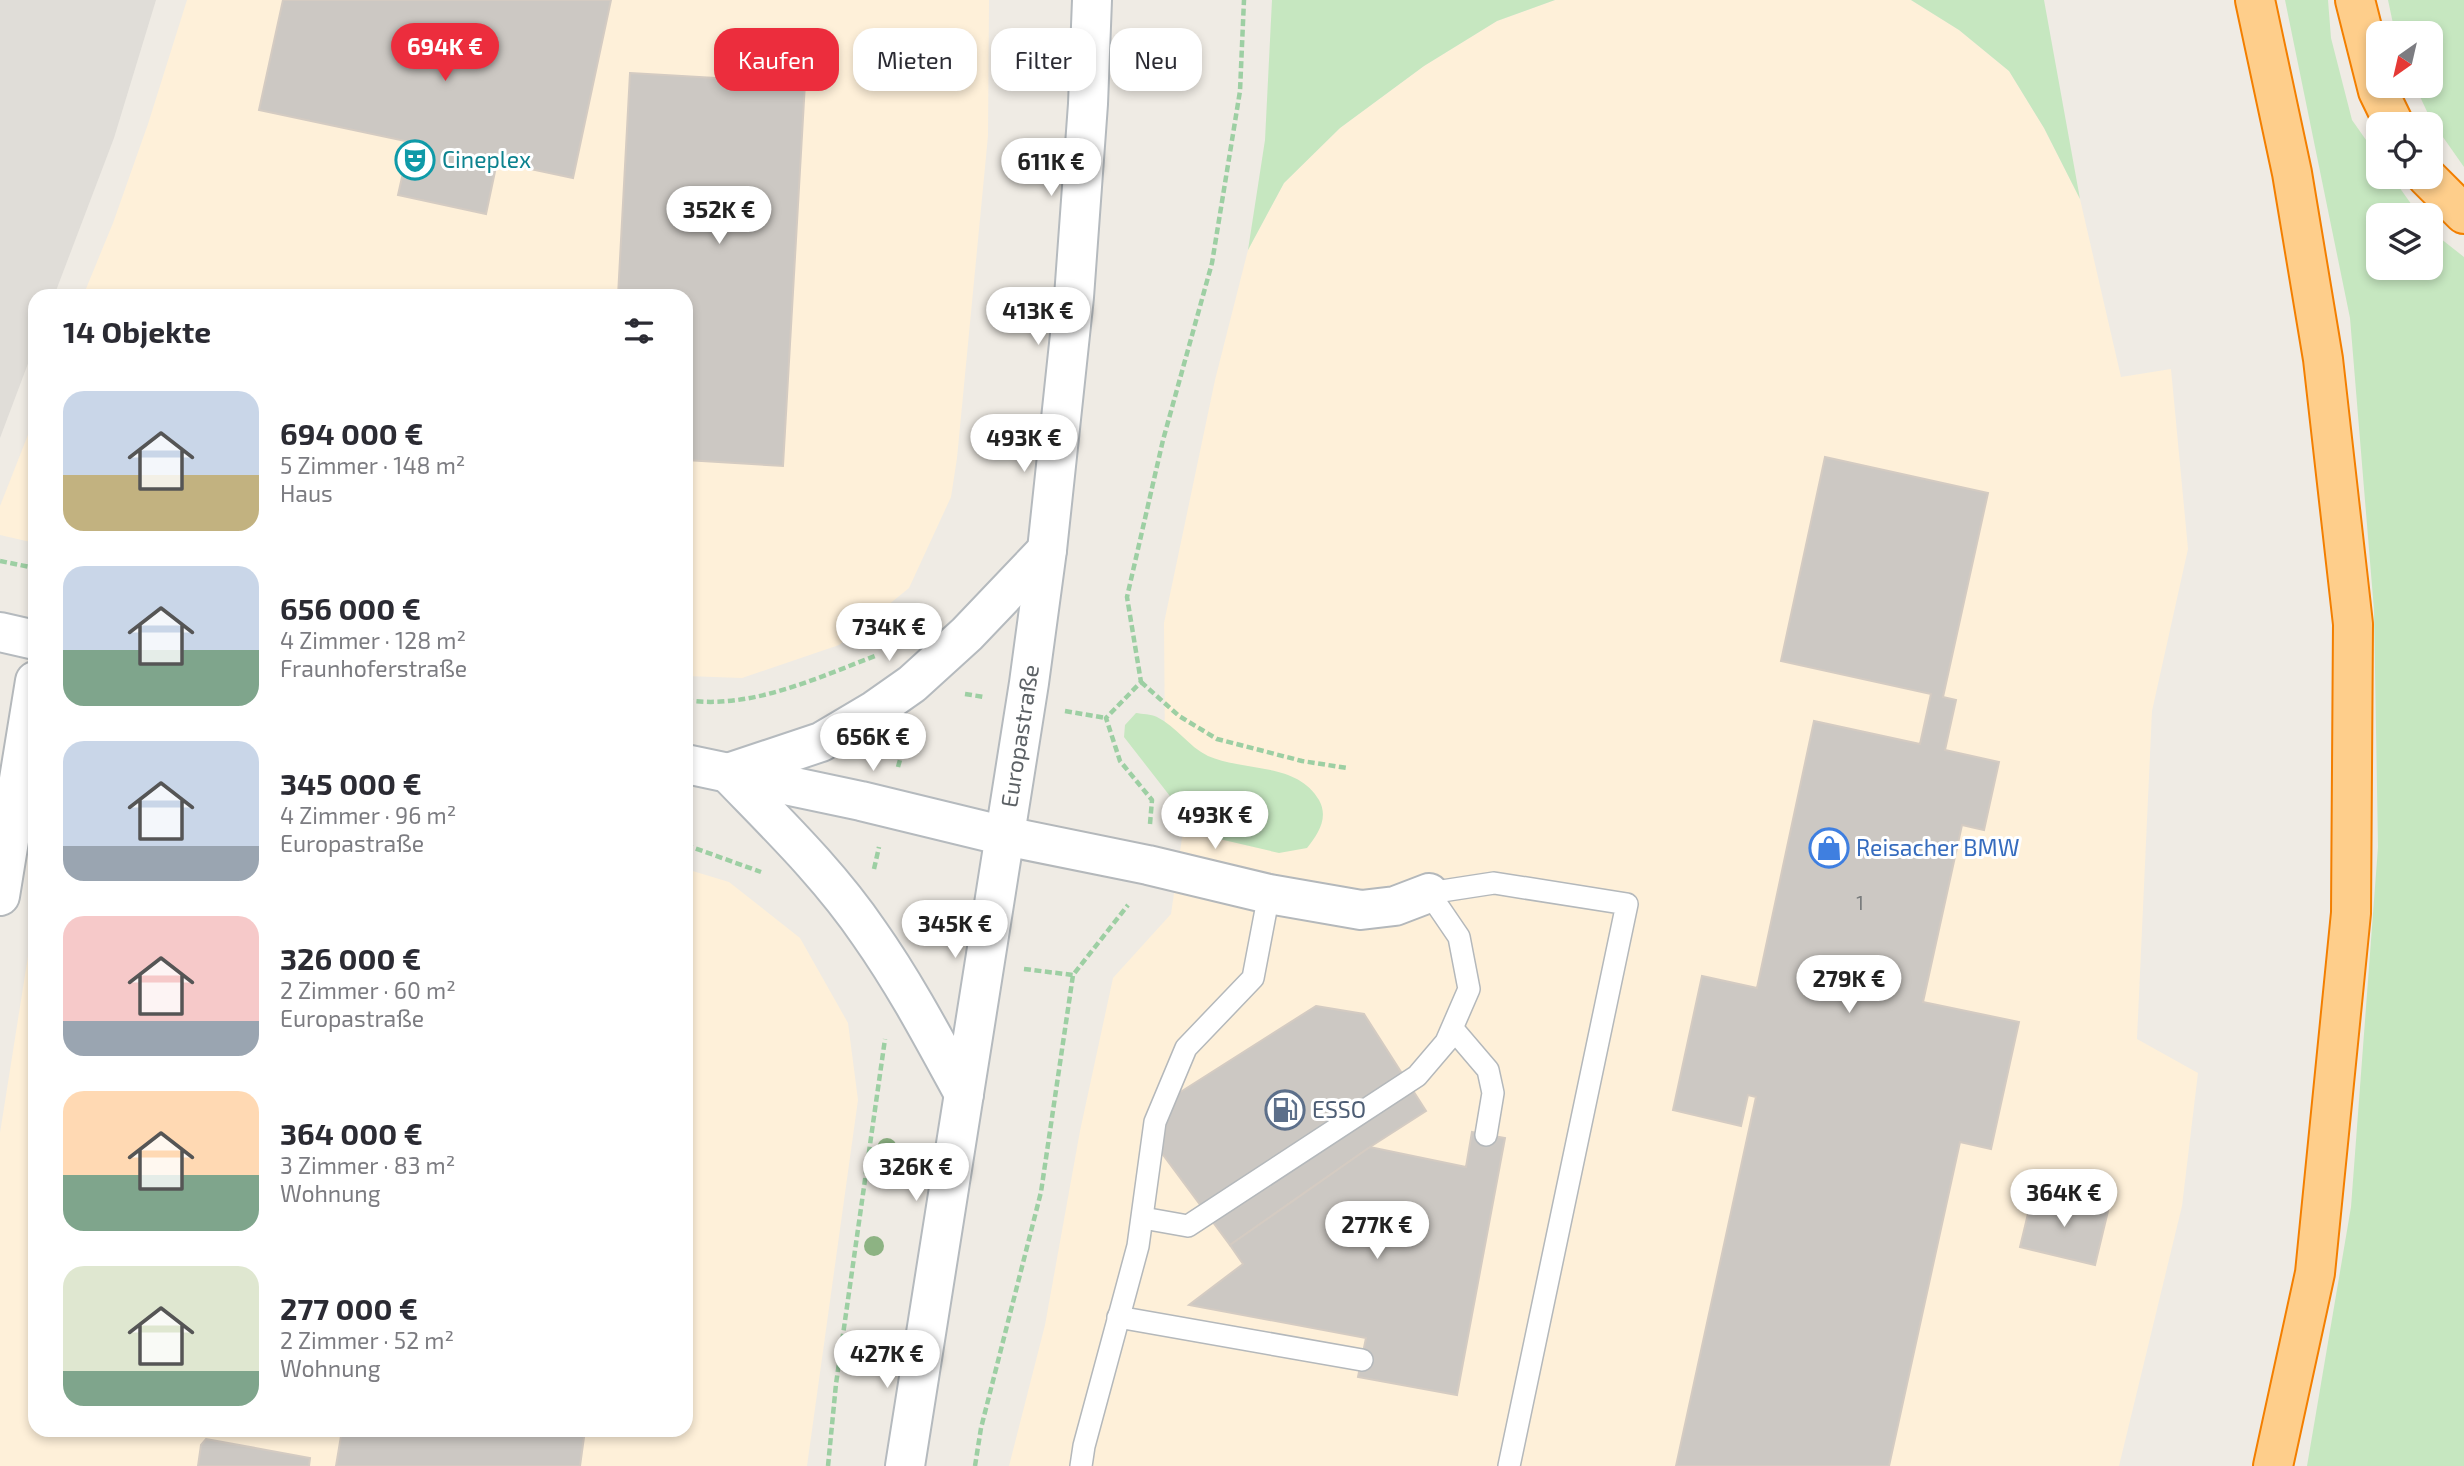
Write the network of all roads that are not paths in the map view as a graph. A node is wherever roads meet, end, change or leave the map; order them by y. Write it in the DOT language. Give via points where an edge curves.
graph roads {
  1 [pos="1091,0"];
  2 [pos="2255,0"];
  3 [pos="2356,0"];
  4 [pos="2388,112"];
  5 [pos="2439,189"];
  6 [pos="2464,214"];
  7 [pos="1047,550"];
  8 [pos="0,632"];
  9 [pos="28,638"];
  10 [pos="28,724"];
  11 [pos="693,766"];
  12 [pos="727,773"];
  13 [pos="1005,836"];
  14 [pos="1429,892"];
  15 [pos="1269,894"];
  16 [pos="0,896"];
  17 [pos="1453,1029"];
  18 [pos="964,1094"];
  19 [pos="1486,1135"];
  20 [pos="1143,1218"];
  21 [pos="1118,1317"];
  22 [pos="1362,1360"];
  23 [pos="905,1466"];
  24 [pos="1081,1466"];
  25 [pos="1509,1466"];
  26 [pos="2273,1466"];
  1 -- 7 [label="street, Europastraße" via="1074,297"];
  2 -- 26 [label="highway" via="2292,173 2323,359 2353,624 2351,913 2315,1273"];
  3 -- 4 [label="highway" via="2378,91"];
  5 -- 6 [label="highway"];
  7 -- 12 [label="street" via="967,634 912,684 875,710 821,742"];
  7 -- 13 [label="street, Europastraße"];
  8 -- 9 [label="street"];
  10 -- 16 [label="street"];
  11 -- 12 [label="street"];
  12 -- 13 [label="street"];
  12 -- 18 [label="street" via="802,850 869,932 919,1010"];
  13 -- 15 [label="street"];
  13 -- 18 [label="street, Europastraße"];
  14 -- 15 [label="street" via="1395,906 1361,910"];
  14 -- 17 [label="lane" via="1459,937 1469,989"];
  14 -- 25 [label="lane" via="1494,883 1628,904"];
  15 -- 20 [label="lane" via="1253,978 1186,1048 1155,1122"];
  17 -- 19 [label="lane" via="1488,1070 1493,1093"];
  17 -- 20 [label="lane" via="1416,1076 1188,1226"];
  18 -- 23 [label="street, Europastraße"];
  20 -- 21 [label="lane"];
  21 -- 22 [label="lane"];
  21 -- 24 [label="lane"];
}
